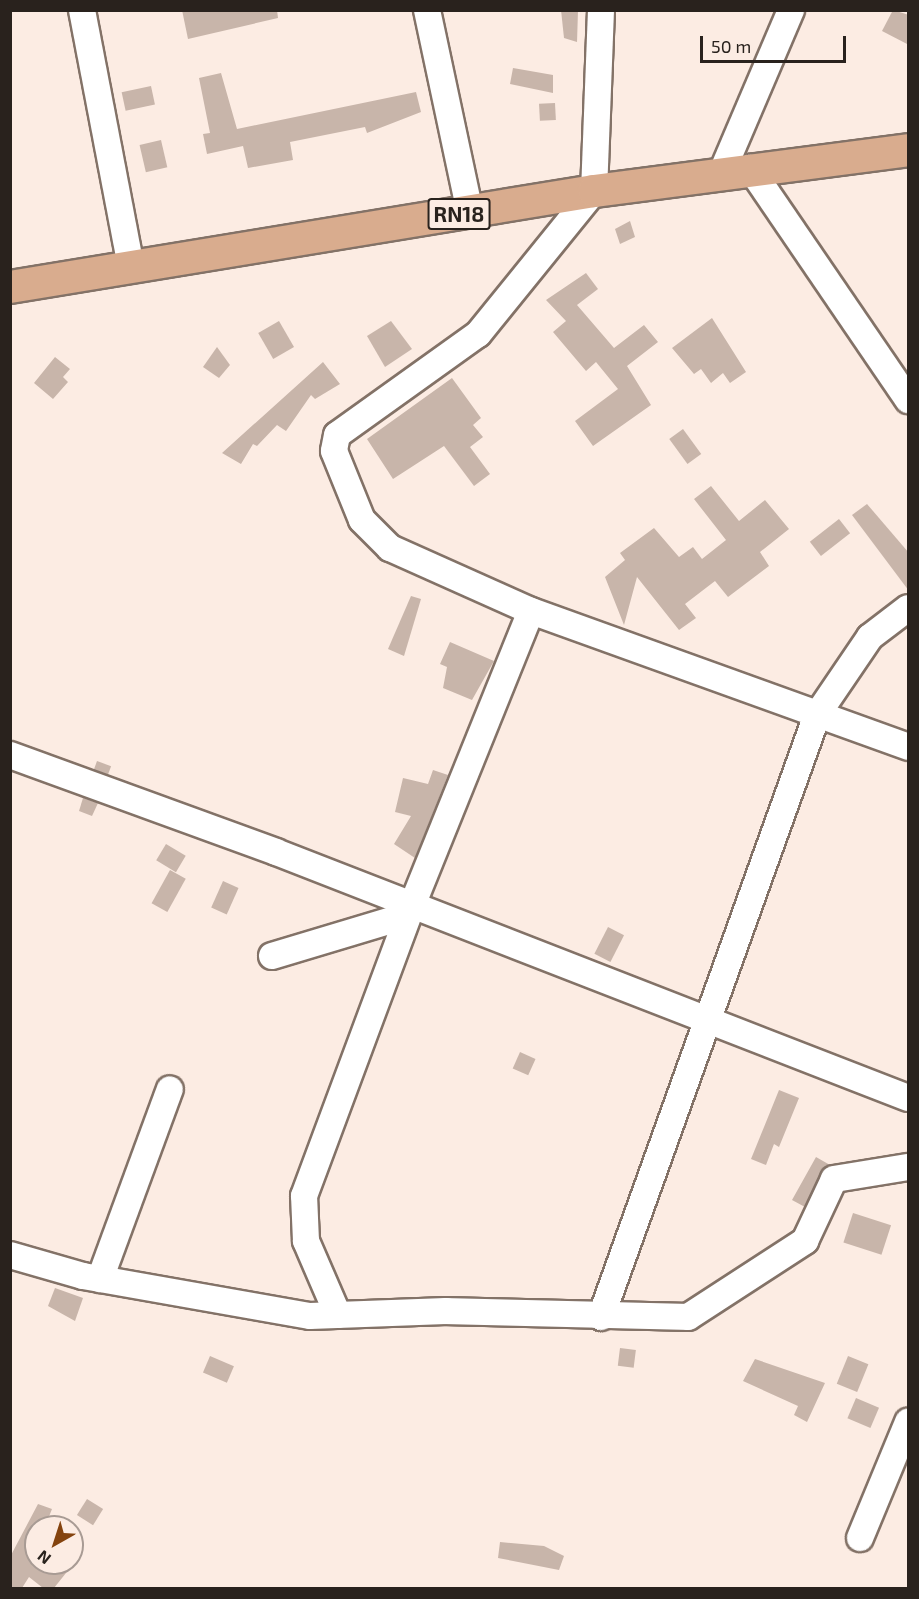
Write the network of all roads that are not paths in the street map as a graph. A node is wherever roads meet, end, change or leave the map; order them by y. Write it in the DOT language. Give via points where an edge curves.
graph roads {
  1 [pos="82,10"];
  2 [pos="427,10"];
  3 [pos="601,10"];
  4 [pos="791,10"];
  5 [pos="909,150"];
  6 [pos="736,170"];
  7 [pos="594,191"];
  8 [pos="470,212"];
  9 [pos="131,266"];
  10 [pos="10,288"];
  11 [pos="909,400"];
  12 [pos="909,608"];
  13 [pos="531,611"];
  14 [pos="818,715"];
  15 [pos="909,747"];
  16 [pos="10,755"];
  17 [pos="411,908"];
  18 [pos="272,956"];
  19 [pos="705,1019"];
  20 [pos="170,1089"];
  21 [pos="909,1098"];
  22 [pos="909,1167"];
  23 [pos="10,1256"];
  24 [pos="100,1279"];
  25 [pos="338,1315"];
  26 [pos="601,1317"];
  27 [pos="909,1422"];
  28 [pos="860,1538"];
  1 -- 9 [label="street"];
  2 -- 8 [label="street"];
  3 -- 7 [label="street"];
  4 -- 6 [label="street"];
  5 -- 6 [label="main road, RN18"];
  6 -- 7 [label="main road, RN18"];
  6 -- 11 [label="street"];
  7 -- 8 [label="main road, RN18"];
  7 -- 13 [label="street" via="478,334 338,435 334,443 363,520 390,548"];
  8 -- 9 [label="main road, RN18"];
  9 -- 10 [label="main road, RN18"];
  12 -- 14 [label="street" via="870,637"];
  13 -- 14 [label="street"];
  13 -- 17 [label="street"];
  14 -- 15 [label="street"];
  14 -- 19 [label="street"];
  16 -- 17 [label="street" via="276,852"];
  17 -- 18 [label="street" via="399,918"];
  17 -- 19 [label="street"];
  17 -- 25 [label="street" via="304,1196 306,1242"];
  19 -- 21 [label="street"];
  19 -- 26 [label="street"];
  20 -- 24 [label="street"];
  22 -- 26 [label="street" via="834,1179 805,1241 688,1317"];
  23 -- 24 [label="street"];
  24 -- 25 [label="street" via="310,1316"];
  25 -- 26 [label="street" via="446,1311"];
  27 -- 28 [label="street"];
}
